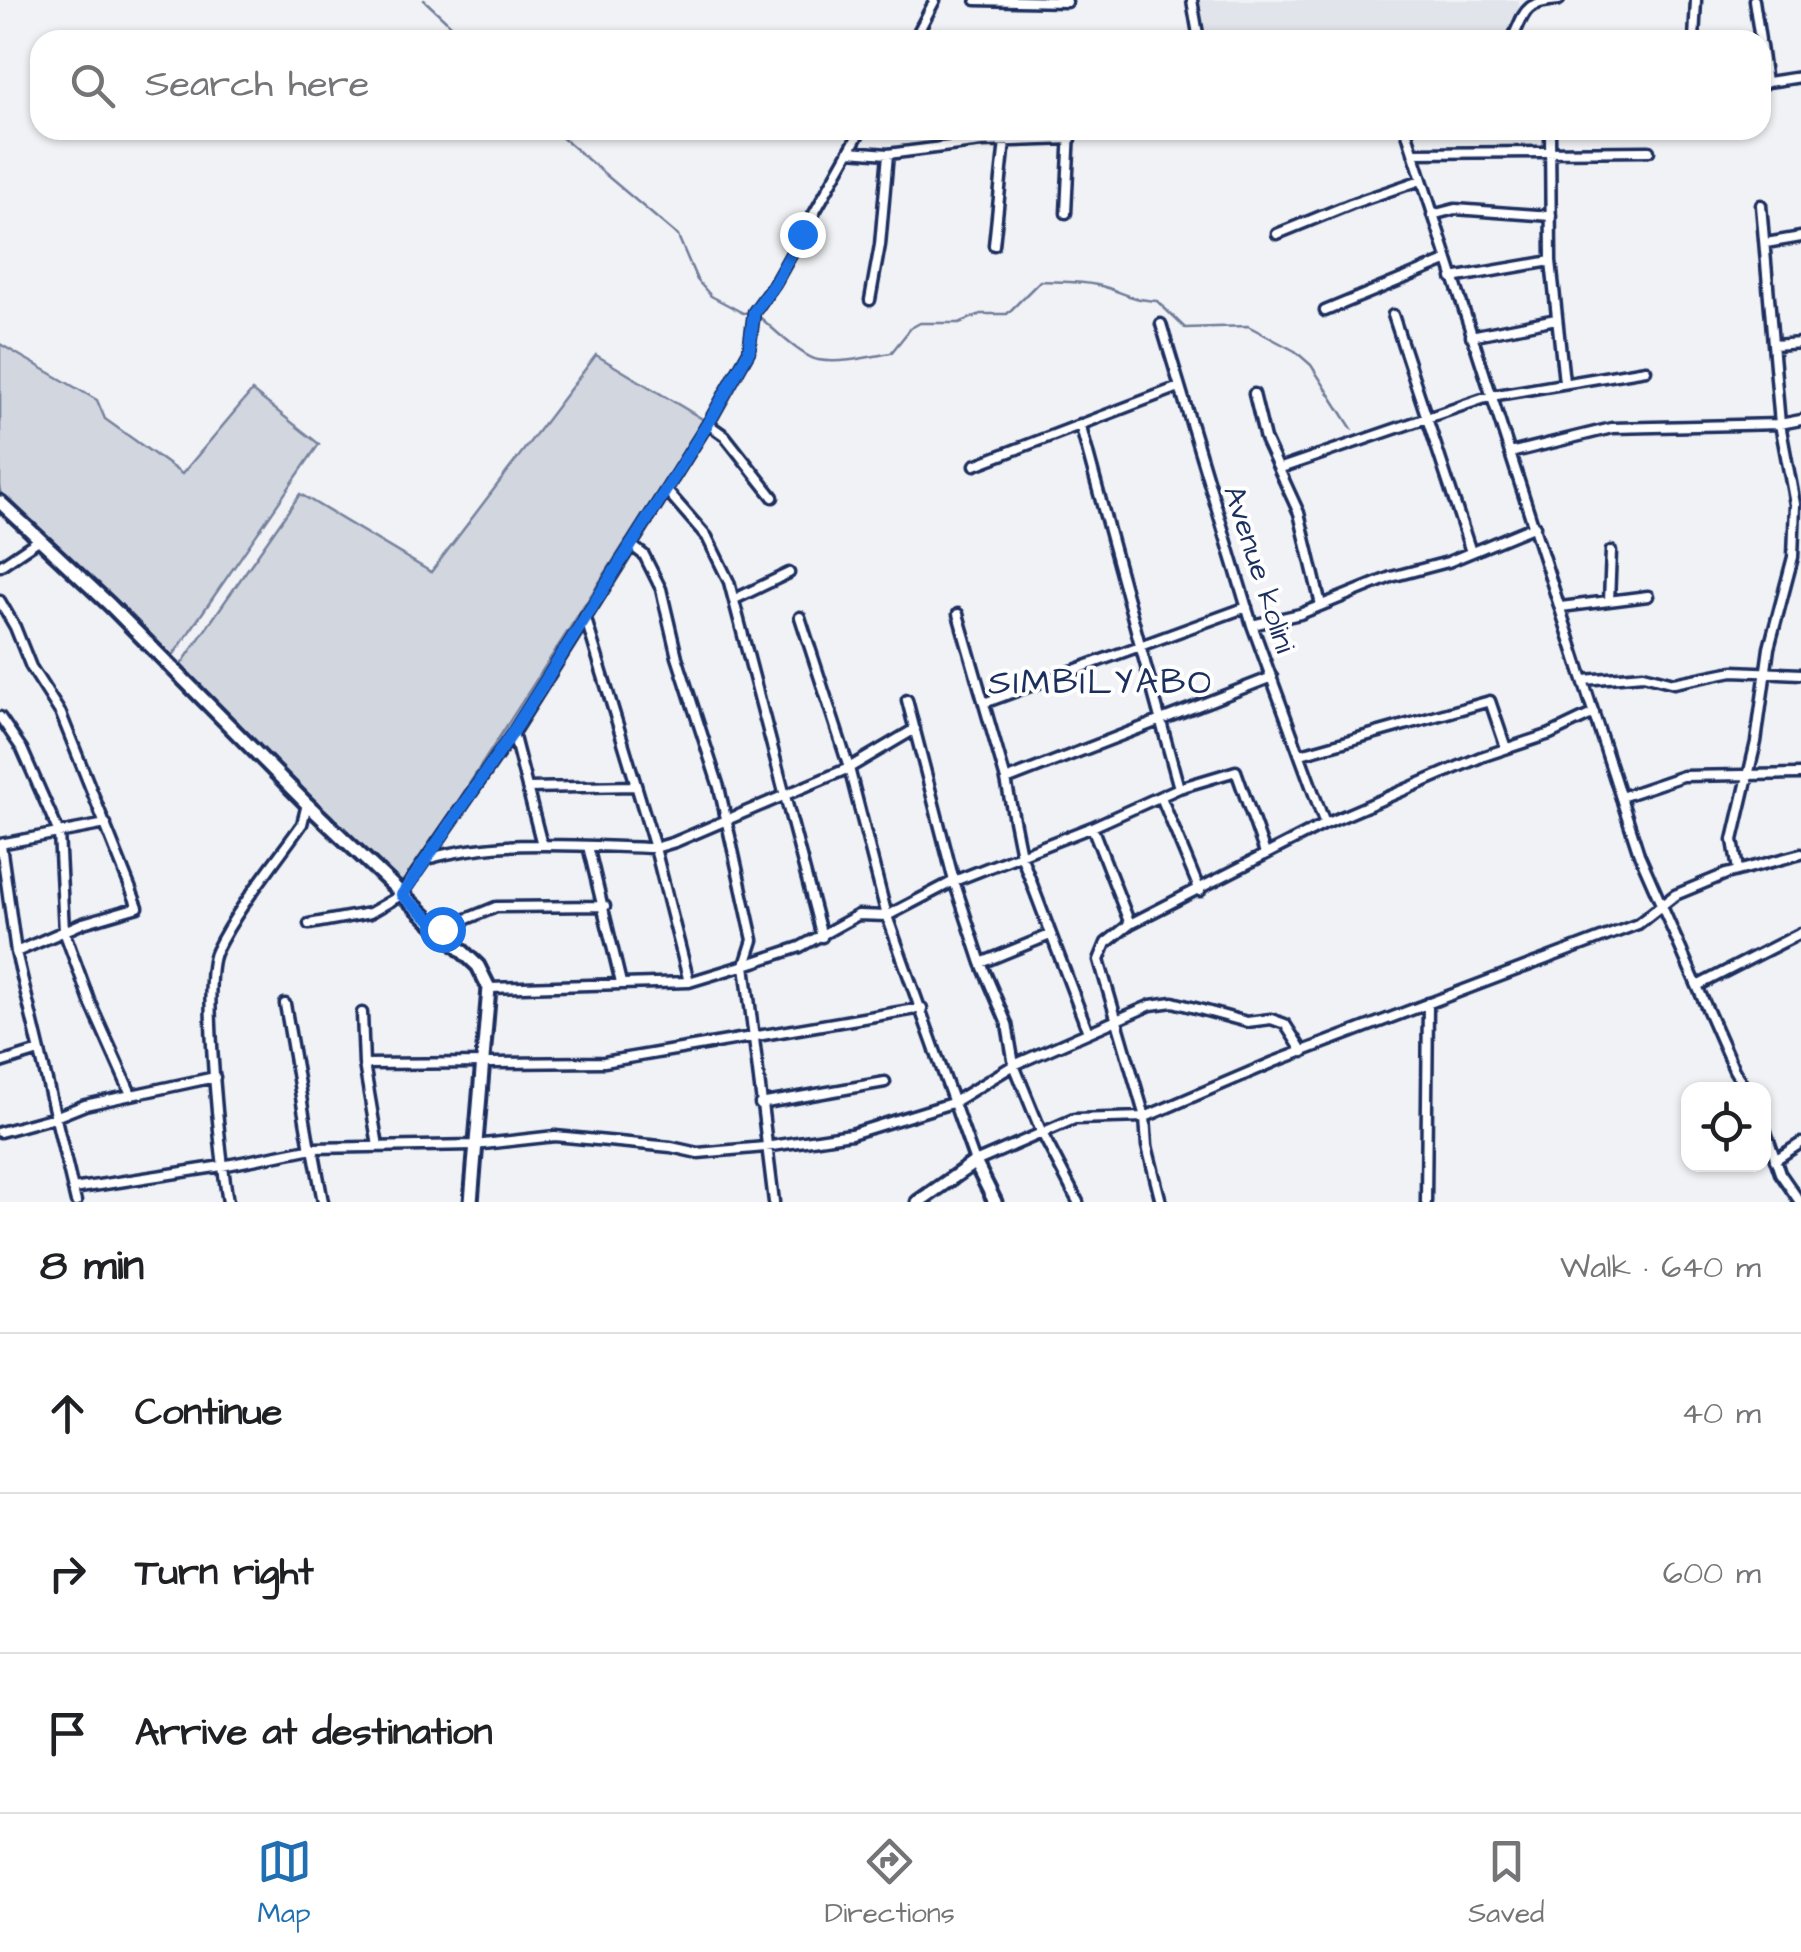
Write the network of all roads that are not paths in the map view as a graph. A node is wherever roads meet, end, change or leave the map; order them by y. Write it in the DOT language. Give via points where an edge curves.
graph roads {
  1 [pos="935,0"];
  2 [pos="976,0"];
  3 [pos="1192,0"];
  4 [pos="1560,0"];
  5 [pos="1696,0"];
  6 [pos="1754,0"];
  7 [pos="1014,1"];
  8 [pos="1067,2"];
  9 [pos="1526,4"];
  10 [pos="919,30"];
  11 [pos="1197,30"];
  12 [pos="1516,30"];
  13 [pos="1694,30"];
  14 [pos="1758,30"];
  15 [pos="1801,77"];
  16 [pos="1771,82"];
  17 [pos="855,140"];
  18 [pos="1017,140"];
  19 [pos="1070,140"];
  20 [pos="1409,140"];
  21 [pos="1550,140"];
  22 [pos="1006,141"];
  23 [pos="1550,150"];
  24 [pos="849,151"];
  25 [pos="1649,151"];
  26 [pos="888,154"];
  27 [pos="1413,154"];
  28 [pos="1422,180"];
  29 [pos="1761,205"];
  30 [pos="1066,213"];
  31 [pos="1432,214"];
  32 [pos="1551,216"];
  33 [pos="1277,234"];
  34 [pos="1801,237"];
  35 [pos="1766,244"];
  36 [pos="994,246"];
  37 [pos="1446,260"];
  38 [pos="1551,261"];
  39 [pos="1452,278"];
  40 [pos="870,300"];
  41 [pos="1325,311"];
  42 [pos="1392,314"];
  43 [pos="1556,319"];
  44 [pos="1161,324"];
  45 [pos="1471,336"];
  46 [pos="1801,343"];
  47 [pos="1774,346"];
  48 [pos="1646,370"];
  49 [pos="1564,382"];
  50 [pos="1179,387"];
  51 [pos="1254,394"];
  52 [pos="1491,396"];
  53 [pos="1426,418"];
  54 [pos="1801,420"];
  55 [pos="708,424"];
  56 [pos="1080,424"];
  57 [pos="1780,424"];
  58 [pos="1510,453"];
  59 [pos="975,465"];
  60 [pos="1281,468"];
  61 [pos="667,491"];
  62 [pos="773,497"];
  63 [pos="0,502"];
  64 [pos="1798,503"];
  65 [pos="1534,526"];
  66 [pos="40,539"];
  67 [pos="631,545"];
  68 [pos="1611,551"];
  69 [pos="1471,552"];
  70 [pos="0,566"];
  71 [pos="789,573"];
  72 [pos="1788,580"];
  73 [pos="1801,580"];
  74 [pos="1648,596"];
  75 [pos="735,599"];
  76 [pos="0,601"];
  77 [pos="1610,601"];
  78 [pos="1321,605"];
  79 [pos="1247,608"];
  80 [pos="1560,608"];
  81 [pos="958,614"];
  82 [pos="586,616"];
  83 [pos="800,618"];
  84 [pos="1252,625"];
  85 [pos="1140,644"];
  86 [pos="1765,673"];
  87 [pos="1801,674"];
  88 [pos="1272,677"];
  89 [pos="1584,680"];
  90 [pos="907,700"];
  91 [pos="984,703"];
  92 [pos="1594,712"];
  93 [pos="0,717"];
  94 [pos="1159,720"];
  95 [pos="914,729"];
  96 [pos="513,732"];
  97 [pos="1506,748"];
  98 [pos="1301,754"];
  99 [pos="849,768"];
  100 [pos="1748,774"];
  101 [pos="1801,774"];
  102 [pos="1006,780"];
  103 [pos="635,786"];
  104 [pos="527,788"];
  105 [pos="1179,788"];
  106 [pos="786,794"];
  107 [pos="1161,797"];
  108 [pos="1621,797"];
  109 [pos="307,804"];
  110 [pos="726,821"];
  111 [pos="106,824"];
  112 [pos="1325,824"];
  113 [pos="1092,827"];
  114 [pos="59,833"];
  115 [pos="1,844"];
  116 [pos="542,845"];
  117 [pos="588,846"];
  118 [pos="655,848"];
  119 [pos="1265,853"];
  120 [pos="1801,854"];
  121 [pos="1021,855"];
  122 [pos="426,860"];
  123 [pos="1738,870"];
  124 [pos="954,881"];
  125 [pos="1200,891"];
  126 [pos="402,895"];
  127 [pos="605,906"];
  128 [pos="1662,908"];
  129 [pos="887,916"];
  130 [pos="309,924"];
  131 [pos="1130,924"];
  132 [pos="442,929"];
  133 [pos="64,931"];
  134 [pos="1050,934"];
  135 [pos="1801,934"];
  136 [pos="822,937"];
  137 [pos="16,952"];
  138 [pos="982,962"];
  139 [pos="745,966"];
  140 [pos="689,982"];
  141 [pos="621,983"];
  142 [pos="1696,986"];
  143 [pos="489,988"];
  144 [pos="1428,1003"];
  145 [pos="285,1004"];
  146 [pos="922,1008"];
  147 [pos="362,1012"];
  148 [pos="1115,1020"];
  149 [pos="1088,1032"];
  150 [pos="754,1037"];
  151 [pos="39,1052"];
  152 [pos="1303,1052"];
  153 [pos="0,1064"];
  154 [pos="364,1064"];
  155 [pos="482,1064"];
  156 [pos="1014,1065"];
  157 [pos="216,1077"];
  158 [pos="885,1082"];
  159 [pos="1741,1082"];
  160 [pos="131,1094"];
  161 [pos="952,1103"];
  162 [pos="760,1104"];
  163 [pos="1146,1116"];
  164 [pos="55,1117"];
  165 [pos="1041,1130"];
  166 [pos="0,1132"];
  167 [pos="1801,1143"];
  168 [pos="476,1145"];
  169 [pos="378,1146"];
  170 [pos="312,1148"];
  171 [pos="765,1148"];
  172 [pos="1771,1148"];
  173 [pos="1775,1160"];
  174 [pos="975,1162"];
  175 [pos="222,1166"];
  176 [pos="73,1189"];
  177 [pos="76,1202"];
  178 [pos="228,1202"];
  179 [pos="323,1202"];
  180 [pos="471,1202"];
  181 [pos="774,1202"];
  182 [pos="918,1202"];
  183 [pos="995,1202"];
  184 [pos="1078,1202"];
  185 [pos="1162,1202"];
  186 [pos="1426,1202"];
  187 [pos="1800,1202"];
  1 -- 10 [label="street"];
  2 -- 7 [label="street"];
  3 -- 11 [label="street"];
  4 -- 9 [label="street"];
  5 -- 13 [label="street"];
  6 -- 14 [label="street"];
  7 -- 8 [label="street"];
  9 -- 12 [label="street"];
  15 -- 16 [label="street"];
  17 -- 24 [label="street"];
  18 -- 22 [label="street"];
  19 -- 30 [label="street"];
  20 -- 27 [label="street"];
  21 -- 23 [label="street"];
  22 -- 26 [label="street"];
  22 -- 36 [label="street"];
  23 -- 25 [label="street"];
  23 -- 27 [label="street"];
  23 -- 32 [label="street"];
  24 -- 26 [label="street"];
  24 -- 55 [label="street" via="754,312 749,351"];
  26 -- 40 [label="street"];
  27 -- 28 [label="street"];
  28 -- 31 [label="street"];
  28 -- 33 [label="street"];
  29 -- 35 [label="street"];
  31 -- 32 [label="street"];
  31 -- 37 [label="street"];
  32 -- 38 [label="street"];
  34 -- 35 [label="street"];
  35 -- 47 [label="street"];
  37 -- 39 [label="street"];
  37 -- 41 [label="street"];
  38 -- 39 [label="street"];
  38 -- 43 [label="street"];
  39 -- 45 [label="street"];
  42 -- 53 [label="street"];
  43 -- 45 [label="street"];
  43 -- 49 [label="street"];
  44 -- 50 [label="street, Avenue kolini"];
  45 -- 52 [label="street"];
  46 -- 47 [label="street"];
  47 -- 57 [label="street"];
  48 -- 49 [label="street"];
  49 -- 52 [label="street"];
  50 -- 56 [label="street"];
  50 -- 79 [label="street, Avenue kolini"];
  51 -- 60 [label="street" via="1265,439"];
  52 -- 53 [label="street"];
  52 -- 58 [label="street"];
  53 -- 60 [label="street"];
  53 -- 69 [label="street"];
  54 -- 57 [label="street"];
  55 -- 61 [label="street"];
  55 -- 62 [label="street"];
  56 -- 59 [label="street"];
  56 -- 85 [label="street"];
  57 -- 58 [label="street" via="1612,428"];
  57 -- 64 [label="street"];
  58 -- 65 [label="street"];
  60 -- 78 [label="street"];
  61 -- 67 [label="street"];
  61 -- 75 [label="street" via="708,537"];
  63 -- 66 [label="street"];
  64 -- 72 [label="street"];
  65 -- 69 [label="street"];
  65 -- 80 [label="street"];
  66 -- 70 [label="street"];
  66 -- 109 [label="street"];
  67 -- 82 [label="street"];
  67 -- 110 [label="street" via="644,555 661,589"];
  68 -- 77 [label="street"];
  69 -- 78 [label="street"];
  71 -- 75 [label="street"];
  72 -- 73 [label="street"];
  72 -- 86 [label="street"];
  74 -- 77 [label="street"];
  75 -- 106 [label="street"];
  76 -- 111 [label="street" via="61,714"];
  77 -- 80 [label="street"];
  78 -- 84 [label="street"];
  79 -- 84 [label="street, Avenue kolini"];
  79 -- 85 [label="street"];
  80 -- 89 [label="street"];
  81 -- 91 [label="street"];
  82 -- 96 [label="street"];
  82 -- 103 [label="street"];
  83 -- 99 [label="street"];
  84 -- 88 [label="street, Avenue kolini"];
  85 -- 91 [label="street"];
  85 -- 94 [label="street"];
  86 -- 87 [label="street"];
  86 -- 89 [label="street" via="1734,671 1674,683 1642,675"];
  86 -- 100 [label="street"];
  88 -- 94 [label="street"];
  88 -- 98 [label="street, Avenue kolini"];
  89 -- 92 [label="street"];
  90 -- 95 [label="street"];
  91 -- 102 [label="street"];
  92 -- 97 [label="street"];
  92 -- 108 [label="street"];
  93 -- 114 [label="street" via="22,749"];
  94 -- 102 [label="street"];
  94 -- 105 [label="street"];
  95 -- 99 [label="street"];
  95 -- 124 [label="street"];
  96 -- 104 [label="street"];
  96 -- 122 [label="street"];
  97 -- 98 [label="street" via="1490,701"];
  97 -- 112 [label="street"];
  98 -- 112 [label="street, Avenue kolini"];
  99 -- 106 [label="street"];
  99 -- 129 [label="street"];
  100 -- 101 [label="street"];
  100 -- 108 [label="street" via="1683,776"];
  100 -- 123 [label="street" via="1733,840"];
  102 -- 121 [label="street"];
  103 -- 104 [label="street"];
  103 -- 118 [label="street"];
  104 -- 116 [label="street"];
  105 -- 107 [label="street"];
  105 -- 119 [label="street" via="1236,770"];
  106 -- 110 [label="street"];
  106 -- 136 [label="street"];
  107 -- 113 [label="street"];
  107 -- 125 [label="street"];
  108 -- 128 [label="street"];
  109 -- 126 [label="street"];
  109 -- 157 [label="street" via="302,824 214,954"];
  110 -- 118 [label="street"];
  110 -- 139 [label="street" via="753,940"];
  111 -- 114 [label="street"];
  111 -- 133 [label="street" via="138,907"];
  112 -- 119 [label="street"];
  113 -- 121 [label="street"];
  113 -- 131 [label="street"];
  114 -- 115 [label="street"];
  114 -- 133 [label="street"];
  115 -- 137 [label="street"];
  116 -- 117 [label="street"];
  116 -- 122 [label="street"];
  117 -- 118 [label="street"];
  117 -- 127 [label="street"];
  118 -- 140 [label="street"];
  119 -- 125 [label="street"];
  120 -- 123 [label="street"];
  121 -- 124 [label="street"];
  121 -- 134 [label="street"];
  122 -- 126 [label="street"];
  123 -- 128 [label="street"];
  124 -- 129 [label="street"];
  124 -- 138 [label="street"];
  125 -- 131 [label="street"];
  126 -- 130 [label="street" via="370,913"];
  126 -- 132 [label="street"];
  127 -- 132 [label="street" via="496,908"];
  127 -- 141 [label="street"];
  128 -- 142 [label="street"];
  128 -- 144 [label="street" via="1638,924"];
  129 -- 136 [label="street" via="858,915"];
  129 -- 146 [label="street"];
  131 -- 148 [label="street" via="1106,943 1099,960"];
  132 -- 143 [label="street" via="478,966"];
  133 -- 137 [label="street"];
  133 -- 160 [label="street"];
  134 -- 138 [label="street"];
  134 -- 149 [label="street"];
  135 -- 142 [label="street"];
  136 -- 139 [label="street"];
  137 -- 151 [label="street"];
  138 -- 156 [label="street" via="1007,1024"];
  139 -- 140 [label="street"];
  139 -- 150 [label="street"];
  140 -- 141 [label="street"];
  141 -- 143 [label="street"];
  142 -- 159 [label="street"];
  143 -- 155 [label="street"];
  144 -- 152 [label="street"];
  144 -- 186 [label="street"];
  145 -- 170 [label="street"];
  146 -- 150 [label="street"];
  146 -- 161 [label="street"];
  147 -- 154 [label="street"];
  148 -- 149 [label="street"];
  148 -- 152 [label="street" via="1173,1002 1247,1022 1271,1018 1286,1024"];
  148 -- 163 [label="street"];
  149 -- 156 [label="street"];
  150 -- 155 [label="street" via="604,1062"];
  150 -- 162 [label="street"];
  151 -- 153 [label="street"];
  151 -- 164 [label="street"];
  152 -- 163 [label="street"];
  154 -- 155 [label="street"];
  154 -- 169 [label="street"];
  155 -- 168 [label="street"];
  156 -- 161 [label="street"];
  156 -- 165 [label="street"];
  157 -- 160 [label="street"];
  157 -- 175 [label="street"];
  158 -- 162 [label="street"];
  160 -- 164 [label="street"];
  161 -- 171 [label="street" via="852,1134"];
  161 -- 174 [label="street"];
  162 -- 171 [label="street"];
  163 -- 165 [label="street" via="1074,1119"];
  163 -- 185 [label="street" via="1146,1146"];
  164 -- 166 [label="street"];
  164 -- 176 [label="street"];
  165 -- 174 [label="street"];
  165 -- 184 [label="street"];
  167 -- 173 [label="street"];
  168 -- 169 [label="street"];
  168 -- 171 [label="street" via="555,1136 698,1153"];
  168 -- 180 [label="street"];
  169 -- 170 [label="street"];
  170 -- 175 [label="street"];
  170 -- 179 [label="street"];
  171 -- 181 [label="street"];
  172 -- 173 [label="street"];
  173 -- 187 [label="street"];
  174 -- 182 [label="street"];
  174 -- 183 [label="street"];
  175 -- 176 [label="street"];
  175 -- 178 [label="street"];
  176 -- 177 [label="street"];
}
